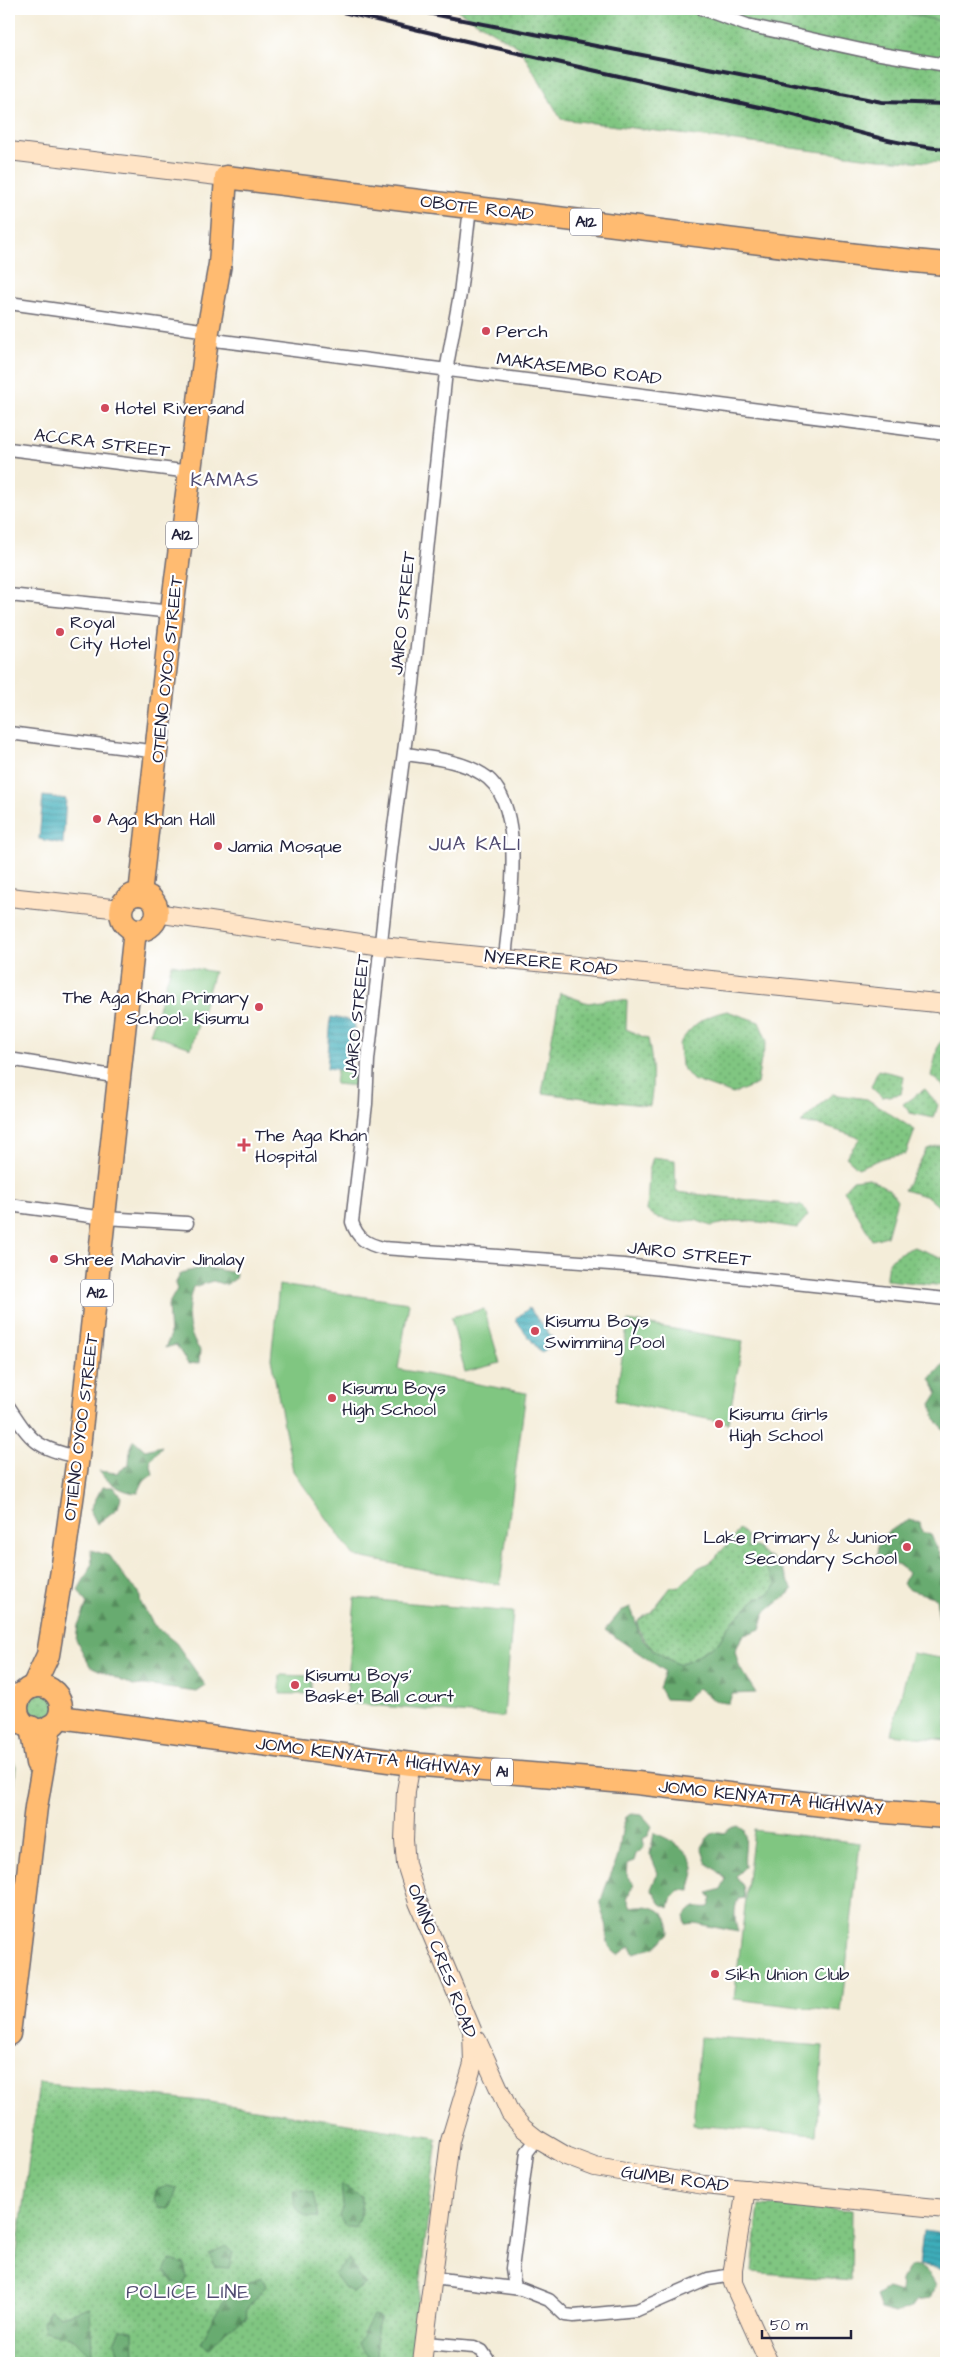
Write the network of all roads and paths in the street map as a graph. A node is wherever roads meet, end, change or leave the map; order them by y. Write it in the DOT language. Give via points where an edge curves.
graph roads {
  1 [pos="703,9"];
  2 [pos="946,65"];
  3 [pos="9,151"];
  4 [pos="226,177"];
  5 [pos="470,208"];
  6 [pos="946,264"];
  7 [pos="9,304"];
  8 [pos="208,335"];
  9 [pos="446,371"];
  10 [pos="946,434"];
  11 [pos="9,448"];
  12 [pos="190,472"];
  13 [pos="9,595"];
  14 [pos="172,612"];
  15 [pos="9,734"];
  16 [pos="158,752"];
  17 [pos="406,754"];
  18 [pos="140,894"];
  19 [pos="9,897"];
  20 [pos="121,909"];
  21 [pos="156,913"];
  22 [pos="135,930"];
  23 [pos="381,946"];
  24 [pos="506,958"];
  25 [pos="946,1004"];
  26 [pos="9,1059"];
  27 [pos="119,1077"];
  28 [pos="9,1205"];
  29 [pos="105,1218"];
  30 [pos="187,1223"];
  31 [pos="946,1299"];
  32 [pos="9,1407"];
  33 [pos="78,1457"];
  34 [pos="35,1707"];
  35 [pos="411,1758"];
  36 [pos="946,1808"];
  37 [pos="946,1817"];
  38 [pos="9,2005"];
  39 [pos="472,2030"];
  40 [pos="9,2034"];
  41 [pos="537,2139"];
  42 [pos="746,2189"];
  43 [pos="946,2209"];
  44 [pos="732,2276"];
  45 [pos="433,2278"];
  46 [pos="515,2288"];
  47 [pos="425,2343"];
  48 [pos="422,2363"];
  49 [pos="490,2363"];
  50 [pos="768,2363"];
  1 -- 2 [label="street" via="747,25"];
  3 -- 4 [label="street, OBOTE ROAD / A12"];
  4 -- 5 [label="highway, OBOTE ROAD / A12"];
  4 -- 8 [label="highway, OTIENO OYOO STREET / A12" via="220,264"];
  5 -- 6 [label="highway, OBOTE ROAD / A12"];
  5 -- 9 [label="street, JAIRO STREET" via="460,294"];
  7 -- 8 [label="street, MAKASEMBO ROAD"];
  8 -- 9 [label="street, MAKASEMBO ROAD"];
  8 -- 12 [label="highway, OTIENO OYOO STREET / A12"];
  9 -- 10 [label="street, MAKASEMBO ROAD"];
  9 -- 17 [label="street, JAIRO STREET"];
  11 -- 12 [label="street, ACCRA STREET"];
  12 -- 14 [label="highway, OTIENO OYOO STREET / A12"];
  13 -- 14 [label="street"];
  14 -- 16 [label="highway, OTIENO OYOO STREET / A12"];
  15 -- 16 [label="street"];
  16 -- 18 [label="highway, OTIENO OYOO STREET / A12"];
  17 -- 23 [label="street, JAIRO STREET" via="392,842"];
  17 -- 24 [label="street" via="469,767 485,775 497,788 506,807 514,858"];
  18 -- 20 [label="highway" via="128,898"];
  18 -- 21 [label="highway" via="152,900"];
  19 -- 20 [label="street"];
  20 -- 22 [label="highway" via="124,922"];
  21 -- 22 [label="highway" via="147,928"];
  21 -- 23 [label="street, NYERERE ROAD"];
  22 -- 27 [label="highway, OTIENO OYOO STREET / A12"];
  23 -- 24 [label="street, NYERERE ROAD"];
  23 -- 31 [label="street, JAIRO STREET" via="352,1222 360,1238 370,1245 624,1264"];
  24 -- 25 [label="street, NYERERE ROAD"];
  26 -- 27 [label="street"];
  27 -- 29 [label="highway, OTIENO OYOO STREET / A12"];
  28 -- 29 [label="street"];
  29 -- 30 [label="street"];
  29 -- 33 [label="highway, OTIENO OYOO STREET / A12"];
  32 -- 33 [label="street" via="34,1443"];
  33 -- 34 [label="highway, OTIENO OYOO STREET / A12" via="64,1564"];
  34 -- 35 [label="highway, JOMO KENYATTA HIGHWAY / A1"];
  34 -- 38 [label="highway" via="37,1754 20,1944"];
  34 -- 40 [label="highway" via="37,1798"];
  35 -- 36 [label="highway, JOMO KENYATTA HIGHWAY / A1" via="771,1785"];
  35 -- 37 [label="highway, JOMO KENYATTA HIGHWAY / A1"];
  35 -- 39 [label="street, OMINO CRES ROAD" via="406,1790 406,1864 418,1902"];
  39 -- 41 [label="street, GUMBI ROAD" via="510,2113"];
  39 -- 45 [label="street, OMINO CRES ROAD" via="474,2064 450,2141"];
  41 -- 42 [label="street, GUMBI ROAD" via="566,2156 595,2167"];
  41 -- 46 [label="street" via="527,2152 512,2269"];
  42 -- 43 [label="street, GUMBI ROAD"];
  42 -- 44 [label="street"];
  44 -- 46 [label="street" via="708,2279 637,2310 574,2316 565,2315 549,2300"];
  44 -- 50 [label="street"];
  45 -- 46 [label="street"];
  45 -- 47 [label="street, OMINO CRES ROAD"];
  47 -- 48 [label="street, OMINO CRES ROAD"];
  47 -- 49 [label="street" via="474,2347 482,2351"];
}
